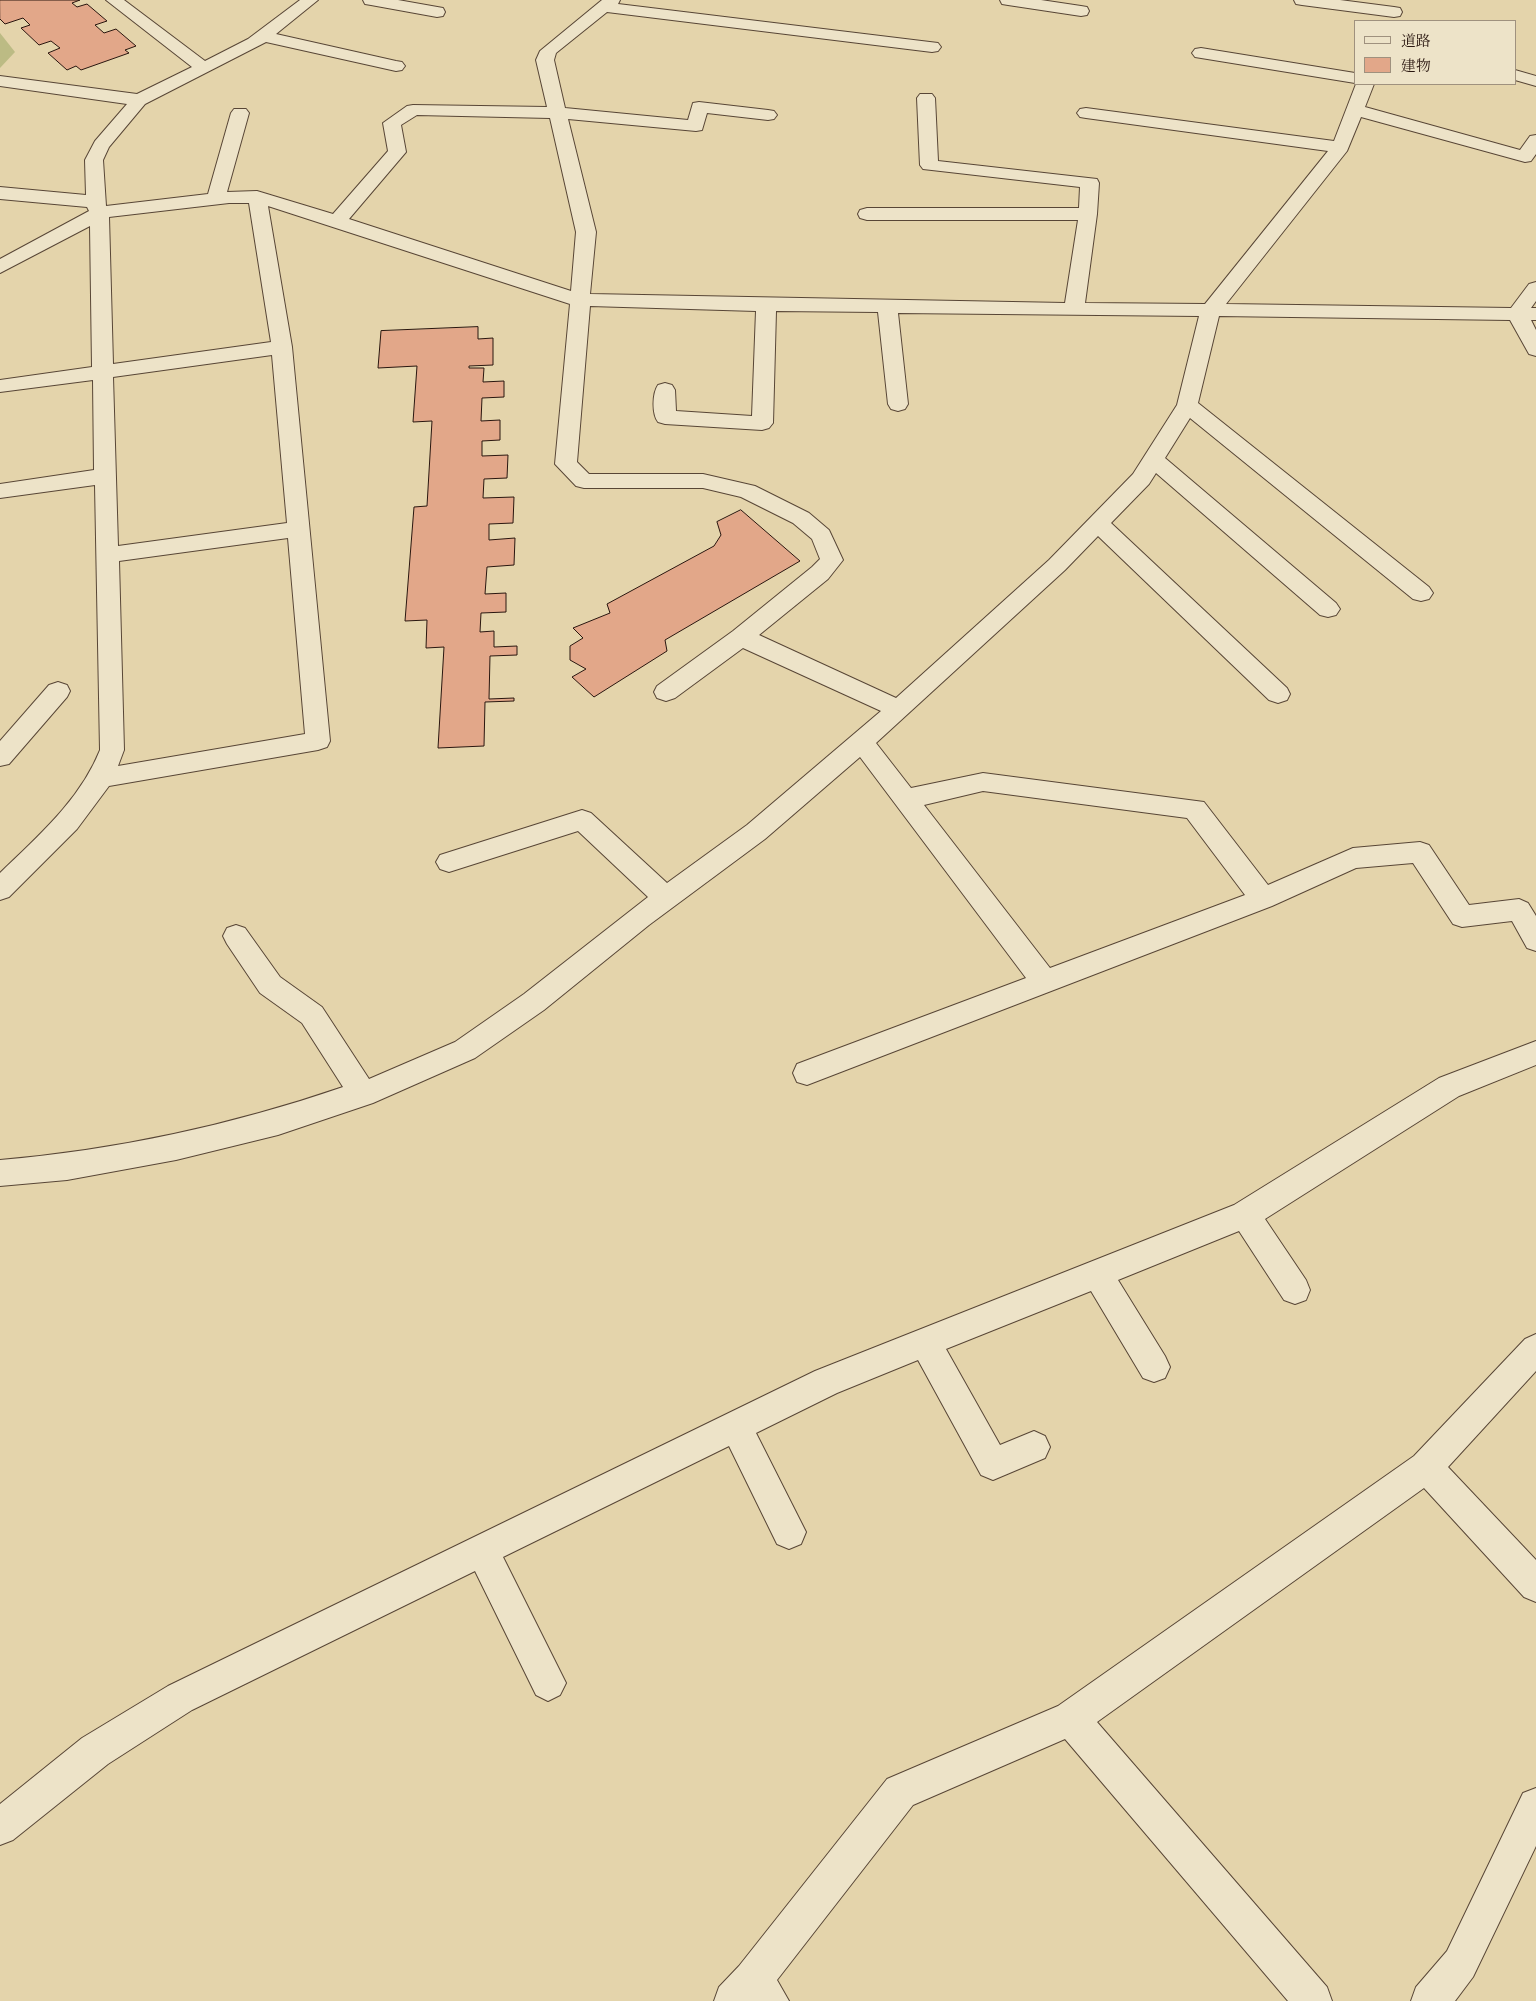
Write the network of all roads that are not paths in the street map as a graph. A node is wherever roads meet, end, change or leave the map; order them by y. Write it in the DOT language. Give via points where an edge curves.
graph roads {
  1 [pos="114,0"];
  2 [pos="310,0"];
  3 [pos="372,0"];
  4 [pos="1008,0"];
  5 [pos="1302,0"];
  6 [pos="608,4"];
  7 [pos="1081,10"];
  8 [pos="1394,11"];
  9 [pos="437,12"];
  10 [pos="262,36"];
  11 [pos="932,47"];
  12 [pos="1201,53"];
  13 [pos="396,66"];
  14 [pos="202,67"];
  15 [pos="1516,75"];
  16 [pos="1354,78"];
  17 [pos="0,81"];
  18 [pos="1536,81"];
  19 [pos="1366,85"];
  20 [pos="926,98"];
  21 [pos="139,100"];
  22 [pos="1355,110"];
  23 [pos="240,113"];
  24 [pos="557,113"];
  25 [pos="1086,113"];
  26 [pos="768,114"];
  27 [pos="1536,140"];
  28 [pos="1340,147"];
  29 [pos="0,193"];
  30 [pos="257,197"];
  31 [pos="216,199"];
  32 [pos="97,208"];
  33 [pos="867,214"];
  34 [pos="1088,214"];
  35 [pos="337,221"];
  36 [pos="0,267"];
  37 [pos="1536,288"];
  38 [pos="578,300"];
  39 [pos="766,305"];
  40 [pos="887,307"];
  41 [pos="1074,309"];
  42 [pos="1210,311"];
  43 [pos="1527,314"];
  44 [pos="282,346"];
  45 [pos="1536,350"];
  46 [pos="103,372"];
  47 [pos="0,386"];
  48 [pos="665,390"];
  49 [pos="898,404"];
  50 [pos="1187,405"];
  51 [pos="1153,459"];
  52 [pos="105,476"];
  53 [pos="0,491"];
  54 [pos="1098,523"];
  55 [pos="300,530"];
  56 [pos="107,555"];
  57 [pos="1421,593"];
  58 [pos="1328,609"];
  59 [pos="741,637"];
  60 [pos="58,691"];
  61 [pos="666,692"];
  62 [pos="1278,694"];
  63 [pos="899,709"];
  64 [pos="861,741"];
  65 [pos="0,757"];
  66 [pos="100,778"];
  67 [pos="907,800"];
  68 [pos="449,862"];
  69 [pos="0,890"];
  70 [pos="666,898"];
  71 [pos="1263,899"];
  72 [pos="236,936"];
  73 [pos="1536,940"];
  74 [pos="1045,982"];
  75 [pos="1536,1053"];
  76 [pos="806,1073"];
  77 [pos="363,1094"];
  78 [pos="0,1173"];
  79 [pos="1245,1215"];
  80 [pos="1097,1273"];
  81 [pos="1295,1290"];
  82 [pos="925,1343"];
  83 [pos="1536,1349"];
  84 [pos="1154,1367"];
  85 [pos="736,1426"];
  86 [pos="1034,1447"];
  87 [pos="1426,1467"];
  88 [pos="789,1532"];
  89 [pos="482,1550"];
  90 [pos="1536,1585"];
  91 [pos="548,1683"];
  92 [pos="1071,1718"];
  93 [pos="1536,1806"];
  94 [pos="0,1827"];
  95 [pos="752,1994"];
  96 [pos="1313,2001"];
  97 [pos="1430,2001"];
  1 -- 14 [label="street"];
  2 -- 10 [label="street"];
  3 -- 9 [label="street"];
  4 -- 7 [label="street"];
  5 -- 8 [label="street"];
  6 -- 11 [label="street"];
  6 -- 24 [label="street" via="549,51 544,60"];
  10 -- 13 [label="street"];
  10 -- 14 [label="street" via="254,43"];
  12 -- 16 [label="street"];
  14 -- 21 [label="street"];
  15 -- 18 [label="street"];
  17 -- 21 [label="street"];
  19 -- 22 [label="street"];
  20 -- 34 [label="street" via="929,165 1090,183"];
  21 -- 32 [label="street" via="101,146 94,160"];
  22 -- 27 [label="street" via="1525,156"];
  22 -- 28 [label="street"];
  23 -- 31 [label="street"];
  24 -- 26 [label="street" via="696,126 699,107"];
  24 -- 35 [label="street" via="414,110 392,123 397,152"];
  24 -- 38 [label="street" via="586,232"];
  25 -- 28 [label="street"];
  28 -- 42 [label="street"];
  29 -- 32 [label="street"];
  30 -- 31 [label="street"];
  30 -- 35 [label="street"];
  30 -- 44 [label="street"];
  31 -- 32 [label="street"];
  32 -- 36 [label="street"];
  32 -- 46 [label="street"];
  33 -- 34 [label="street"];
  34 -- 41 [label="street"];
  35 -- 38 [label="street"];
  37 -- 43 [label="street"];
  38 -- 39 [label="street"];
  38 -- 59 [label="street" via="566,464 584,481 703,481 747,491 801,518 820,535 832,560 820,574"];
  39 -- 40 [label="street"];
  39 -- 48 [label="street" via="762,423 665,417"];
  40 -- 41 [label="street"];
  40 -- 49 [label="street"];
  41 -- 42 [label="street"];
  42 -- 43 [label="street"];
  42 -- 50 [label="street"];
  43 -- 45 [label="street"];
  44 -- 46 [label="street"];
  44 -- 55 [label="street"];
  46 -- 47 [label="street"];
  46 -- 52 [label="street"];
  50 -- 51 [label="street"];
  50 -- 57 [label="street"];
  51 -- 54 [label="street" via="1141,479"];
  51 -- 58 [label="street"];
  52 -- 53 [label="street"];
  52 -- 56 [label="street"];
  54 -- 62 [label="street"];
  54 -- 63 [label="street"];
  55 -- 56 [label="street"];
  55 -- 66 [label="street" via="318,741"];
  56 -- 66 [label="street" via="112,750"];
  59 -- 61 [label="street"];
  59 -- 63 [label="street"];
  60 -- 65 [label="street"];
  63 -- 64 [label="street"];
  64 -- 67 [label="street"];
  64 -- 70 [label="street" via="756,832"];
  66 -- 69 [label="street" via="68,822"];
  67 -- 71 [label="street" via="983,782 1195,810"];
  67 -- 74 [label="street"];
  68 -- 70 [label="street" via="582,820"];
  70 -- 77 [label="street" via="534,1002 465,1050"];
  71 -- 73 [label="street" via="1353,858 1420,852 1462,916 1519,910"];
  71 -- 74 [label="street"];
  72 -- 77 [label="street" via="270,985 312,1015"];
  74 -- 76 [label="street"];
  75 -- 79 [label="street" via="1449,1087"];
  77 -- 78 [label="street" via="278,1122 176,1147 67,1167"];
  79 -- 80 [label="street"];
  79 -- 81 [label="street"];
  80 -- 82 [label="street"];
  80 -- 84 [label="street"];
  82 -- 85 [label="street" via="826,1382"];
  82 -- 86 [label="street" via="993,1464"];
  83 -- 87 [label="street"];
  85 -- 88 [label="street"];
  85 -- 89 [label="street"];
  87 -- 90 [label="street"];
  87 -- 92 [label="street"];
  89 -- 91 [label="street"];
  89 -- 94 [label="street" via="180,1698 95,1751"];
  92 -- 95 [label="street" via="900,1792"];
  92 -- 96 [label="street"];
  93 -- 97 [label="street" via="1460,1964"];
}
